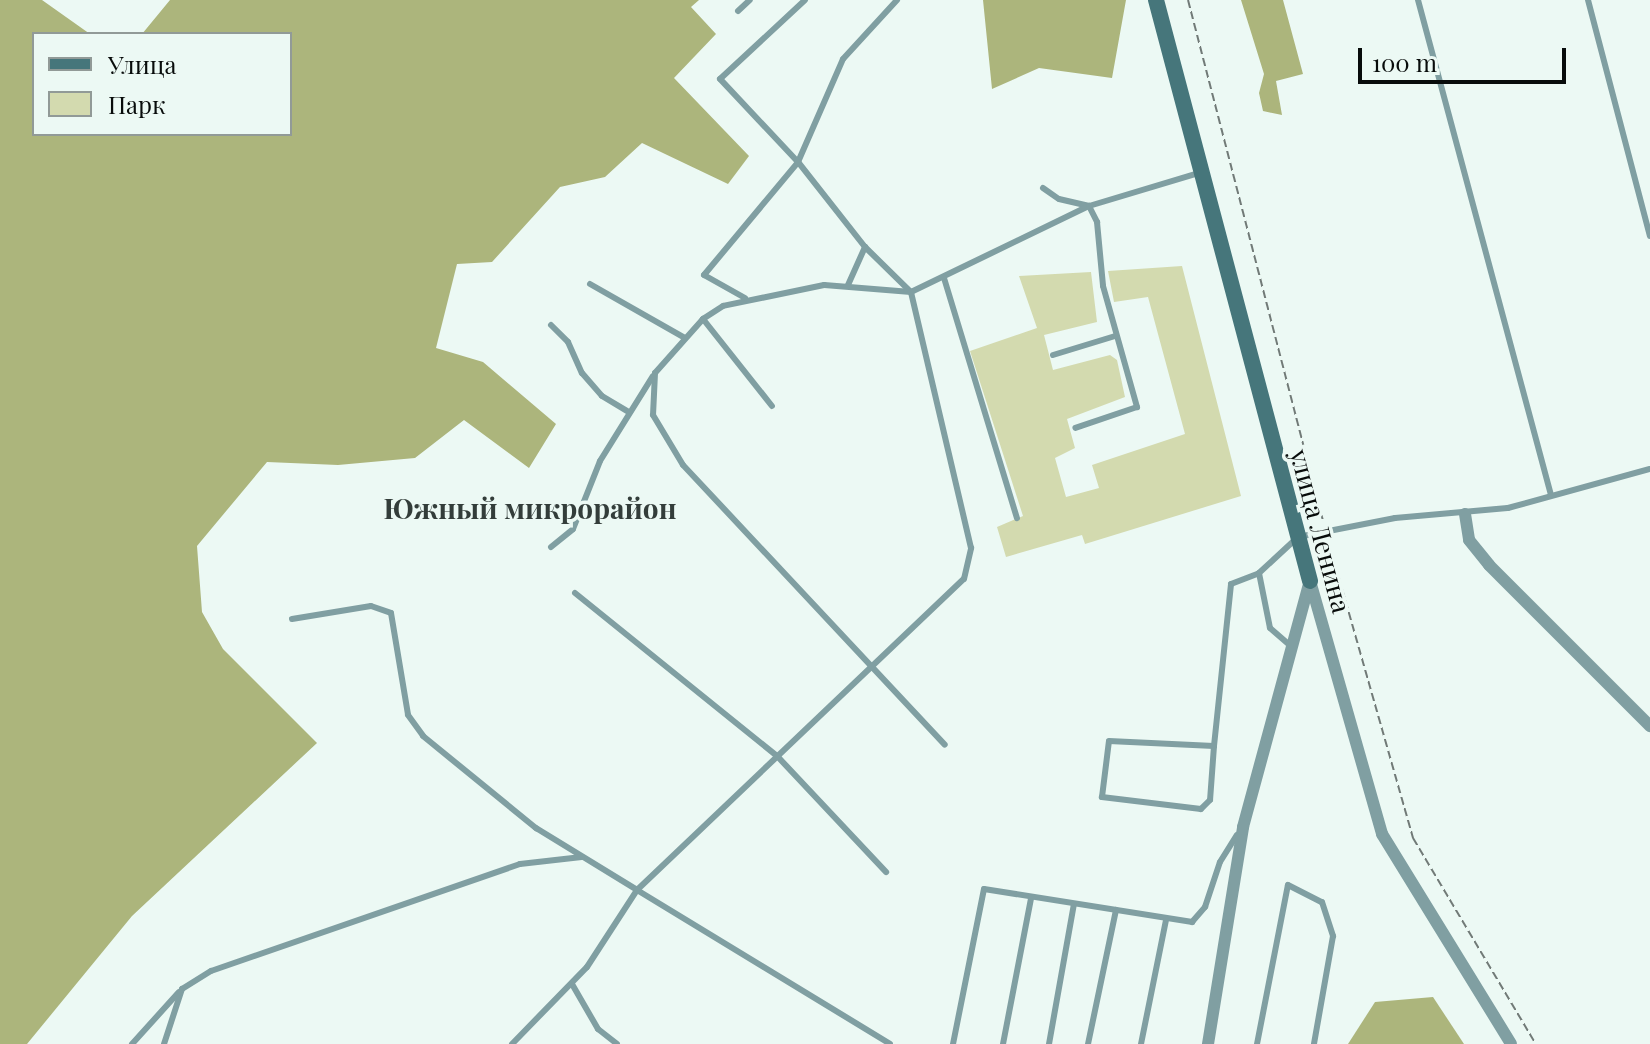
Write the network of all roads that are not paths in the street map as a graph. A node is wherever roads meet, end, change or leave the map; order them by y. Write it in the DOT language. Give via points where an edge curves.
graph roads {
  1 [pos="750,0"];
  2 [pos="805,0"];
  3 [pos="897,0"];
  4 [pos="1156,0"];
  5 [pos="1418,0"];
  6 [pos="1588,0"];
  7 [pos="738,11"];
  8 [pos="798,162"];
  9 [pos="1202,172"];
  10 [pos="1043,188"];
  11 [pos="1089,206"];
  12 [pos="1650,236"];
  13 [pos="865,247"];
  14 [pos="944,278"];
  15 [pos="590,284"];
  16 [pos="848,285"];
  17 [pos="911,292"];
  18 [pos="745,298"];
  19 [pos="703,319"];
  20 [pos="551,325"];
  21 [pos="1115,336"];
  22 [pos="685,338"];
  23 [pos="1053,355"];
  24 [pos="655,373"];
  25 [pos="772,406"];
  26 [pos="627,411"];
  27 [pos="1075,428"];
  28 [pos="1650,469"];
  29 [pos="1551,495"];
  30 [pos="1465,514"];
  31 [pos="1017,518"];
  32 [pos="1298,537"];
  33 [pos="551,547"];
  34 [pos="1259,573"];
  35 [pos="1310,581"];
  36 [pos="575,593"];
  37 [pos="292,619"];
  38 [pos="1292,647"];
  39 [pos="872,667"];
  40 [pos="1650,726"];
  41 [pos="945,745"];
  42 [pos="1214,746"];
  43 [pos="778,757"];
  44 [pos="1243,827"];
  45 [pos="582,857"];
  46 [pos="886,872"];
  47 [pos="637,890"];
  48 [pos="1031,898"];
  49 [pos="1074,904"];
  50 [pos="1116,910"];
  51 [pos="1166,920"];
  52 [pos="572,984"];
  53 [pos="182,989"];
  54 [pos="132,1044"];
  55 [pos="164,1044"];
  56 [pos="512,1044"];
  57 [pos="617,1044"];
  58 [pos="890,1044"];
  59 [pos="953,1044"];
  60 [pos="1003,1044"];
  61 [pos="1049,1044"];
  62 [pos="1088,1044"];
  63 [pos="1141,1044"];
  64 [pos="1208,1044"];
  65 [pos="1257,1044"];
  66 [pos="1314,1044"];
  67 [pos="1511,1044"];
  1 -- 7 [label="lane"];
  2 -- 8 [label="lane" via="720,79"];
  3 -- 8 [label="lane" via="843,59"];
  4 -- 9 [label="street, улица Ленина"];
  5 -- 29 [label="lane"];
  6 -- 12 [label="lane"];
  8 -- 13 [label="lane"];
  8 -- 18 [label="lane" via="704,275"];
  9 -- 11 [label="lane"];
  9 -- 32 [label="street, улица Ленина"];
  10 -- 11 [label="lane" via="1059,199"];
  11 -- 14 [label="lane"];
  11 -- 21 [label="lane" via="1097,222 1103,286"];
  13 -- 16 [label="lane"];
  13 -- 17 [label="lane"];
  14 -- 17 [label="lane"];
  14 -- 31 [label="lane"];
  15 -- 22 [label="lane"];
  16 -- 17 [label="lane"];
  16 -- 18 [label="lane"];
  17 -- 39 [label="lane" via="971,548 970,564 964,579"];
  18 -- 19 [label="lane"];
  19 -- 22 [label="lane"];
  19 -- 25 [label="lane"];
  20 -- 26 [label="lane" via="602,396"];
  21 -- 23 [label="lane"];
  21 -- 27 [label="lane" via="1137,407"];
  22 -- 24 [label="lane"];
  24 -- 26 [label="lane"];
  24 -- 39 [label="lane" via="653,415 683,465"];
  26 -- 33 [label="lane" via="591,480 573,529"];
  28 -- 29 [label="lane"];
  29 -- 30 [label="lane"];
  30 -- 32 [label="lane" via="1395,518"];
  30 -- 40 [label="street" via="1469,540 1489,565"];
  32 -- 34 [label="lane"];
  32 -- 35 [label="street, улица Ленина"];
  34 -- 38 [label="lane" via="1270,628"];
  34 -- 42 [label="lane" via="1231,584"];
  35 -- 38 [label="street"];
  35 -- 67 [label="street, улица Ленина" via="1382,834"];
  36 -- 43 [label="lane"];
  37 -- 45 [label="lane" via="371,606 391,613 408,715 423,736 493,796"];
  38 -- 44 [label="street"];
  39 -- 41 [label="lane"];
  39 -- 43 [label="lane"];
  42 -- 42 [label="lane" via="1109,741 1102,797 1201,809 1210,800"];
  43 -- 46 [label="lane"];
  43 -- 47 [label="lane"];
  44 -- 51 [label="lane" via="1220,862 1200,916 1180,923"];
  44 -- 64 [label="street"];
  45 -- 47 [label="lane"];
  45 -- 53 [label="lane" via="520,864 211,971"];
  47 -- 52 [label="lane"];
  47 -- 58 [label="lane"];
  48 -- 49 [label="lane"];
  48 -- 59 [label="lane" via="984,889"];
  48 -- 60 [label="lane"];
  49 -- 50 [label="lane"];
  49 -- 61 [label="lane"];
  50 -- 51 [label="lane"];
  50 -- 62 [label="lane"];
  51 -- 63 [label="lane"];
  52 -- 56 [label="lane"];
  52 -- 57 [label="lane" via="598,1029"];
  53 -- 54 [label="lane"];
  53 -- 55 [label="lane"];
  65 -- 66 [label="lane" via="1288,885 1322,902 1333,936"];
}
